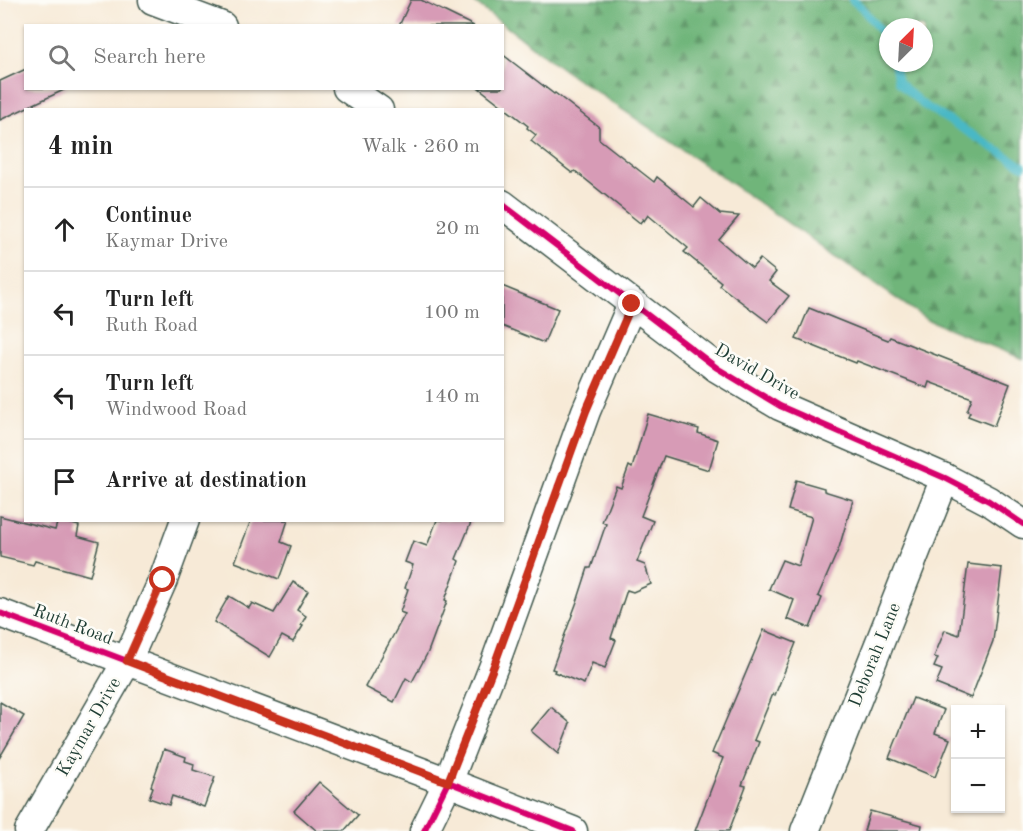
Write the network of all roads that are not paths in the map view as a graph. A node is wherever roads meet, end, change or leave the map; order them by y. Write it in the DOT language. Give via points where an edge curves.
graph roads {
  1 [pos="153,0"];
  2 [pos="217,24"];
  3 [pos="346,90"];
  4 [pos="350,90"];
  5 [pos="339,108"];
  6 [pos="376,108"];
  7 [pos="504,206"];
  8 [pos="632,304"];
  9 [pos="945,478"];
  10 [pos="184,522"];
  11 [pos="1023,524"];
  12 [pos="0,613"];
  13 [pos="127,661"];
  14 [pos="448,782"];
  15 [pos="29,831"];
  16 [pos="424,831"];
  17 [pos="573,831"];
  18 [pos="805,831"];
  1 -- 2 [label="street"];
  3 -- 5 [label="street"];
  4 -- 6 [label="street"];
  7 -- 8 [label="street, David Drive"];
  8 -- 9 [label="street, David Drive" via="717,368 780,406"];
  8 -- 14 [label="street" via="586,411"];
  9 -- 11 [label="street, David Drive"];
  9 -- 18 [label="street, Deborah Lane"];
  10 -- 13 [label="street, Kaymar Drive"];
  12 -- 13 [label="street, Ruth Road"];
  13 -- 14 [label="street, Ruth Road"];
  13 -- 15 [label="street, Kaymar Drive"];
  14 -- 16 [label="street"];
  14 -- 17 [label="street, Ruth Road"];
}
